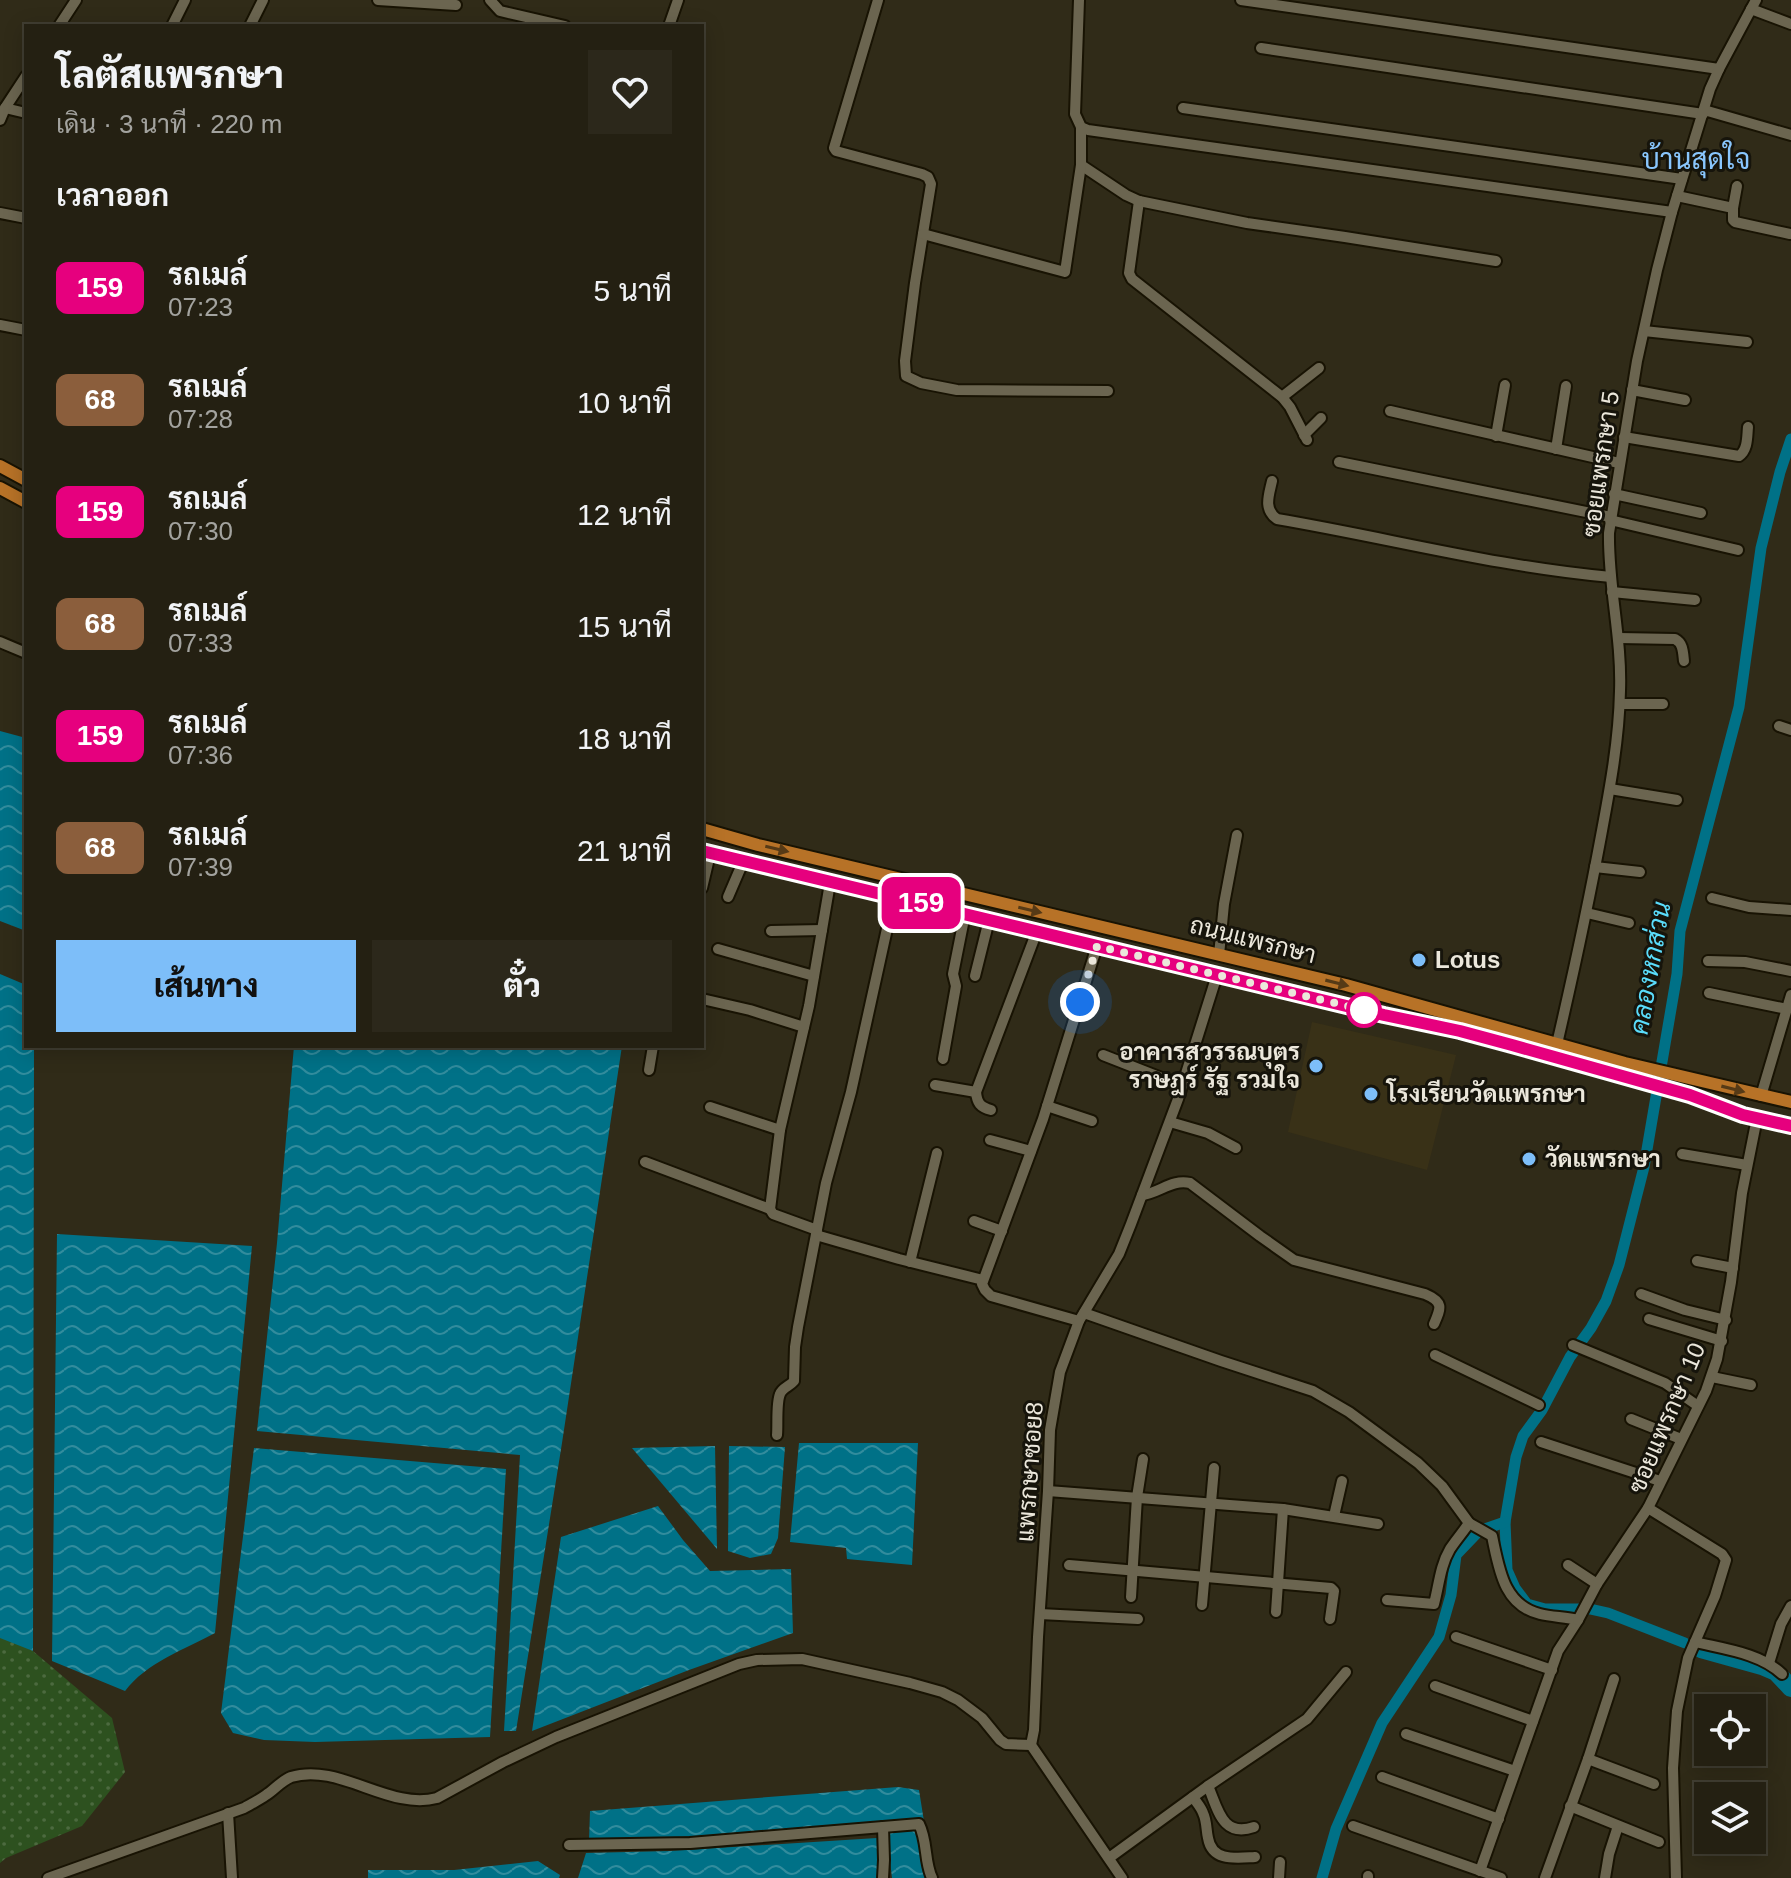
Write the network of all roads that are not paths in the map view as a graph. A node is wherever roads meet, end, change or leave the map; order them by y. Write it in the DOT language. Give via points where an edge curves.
graph roads {
  1 [pos="76,0"];
  2 [pos="185,0"];
  3 [pos="263,0"];
  4 [pos="378,0"];
  5 [pos="490,0"];
  6 [pos="678,0"];
  7 [pos="878,0"];
  8 [pos="1079,0"];
  9 [pos="1241,0"];
  10 [pos="1752,3"];
  11 [pos="456,5"];
  12 [pos="60,24"];
  13 [pos="173,24"];
  14 [pos="251,24"];
  15 [pos="556,24"];
  16 [pos="670,24"];
  17 [pos="1791,24"];
  18 [pos="1261,48"];
  19 [pos="1719,69"];
  20 [pos="24,79"];
  21 [pos="5,108"];
  22 [pos="1183,108"];
  23 [pos="1703,112"];
  24 [pos="24,113"];
  25 [pos="0,120"];
  26 [pos="1081,127"];
  27 [pos="1791,135"];
  28 [pos="1081,165"];
  29 [pos="1682,179"];
  30 [pos="1737,186"];
  31 [pos="1677,196"];
  32 [pos="1139,201"];
  33 [pos="1733,208"];
  34 [pos="1672,212"];
  35 [pos="0,213"];
  36 [pos="24,218"];
  37 [pos="923,234"];
  38 [pos="1790,234"];
  39 [pos="1496,261"];
  40 [pos="0,325"];
  41 [pos="24,330"];
  42 [pos="1644,331"];
  43 [pos="1747,342"];
  44 [pos="1319,368"];
  45 [pos="1505,385"];
  46 [pos="1566,386"];
  47 [pos="1632,390"];
  48 [pos="1108,391"];
  49 [pos="1285,394"];
  50 [pos="1685,400"];
  51 [pos="1390,411"];
  52 [pos="1321,418"];
  53 [pos="1748,427"];
  54 [pos="1496,436"];
  55 [pos="1624,437"];
  56 [pos="1556,449"];
  57 [pos="1339,462"];
  58 [pos="1619,463"];
  59 [pos="0,466"];
  60 [pos="24,479"];
  61 [pos="1272,481"];
  62 [pos="0,488"];
  63 [pos="1614,494"];
  64 [pos="24,501"];
  65 [pos="1701,513"];
  66 [pos="1610,519"];
  67 [pos="1738,550"];
  68 [pos="1611,577"];
  69 [pos="1612,592"];
  70 [pos="1695,600"];
  71 [pos="1619,638"];
  72 [pos="0,642"];
  73 [pos="24,652"];
  74 [pos="1684,661"];
  75 [pos="1620,704"];
  76 [pos="1663,704"];
  77 [pos="1779,726"];
  78 [pos="1791,730"];
  79 [pos="1610,789"];
  80 [pos="1677,800"];
  81 [pos="704,830"];
  82 [pos="1237,835"];
  83 [pos="706,852"];
  84 [pos="743,862"];
  85 [pos="1595,867"];
  86 [pos="1640,872"];
  87 [pos="830,883"];
  88 [pos="728,897"];
  89 [pos="894,897"];
  90 [pos="1712,898"];
  91 [pos="1791,910"];
  92 [pos="1587,913"];
  93 [pos="965,914"];
  94 [pos="989,920"];
  95 [pos="1629,923"];
  96 [pos="822,930"];
  97 [pos="771,931"];
  98 [pos="1037,931"];
  99 [pos="1097,946"];
  100 [pos="718,949"];
  101 [pos="1219,955"];
  102 [pos="1708,961"];
  103 [pos="1791,971"];
  104 [pos="1217,975"];
  105 [pos="814,976"];
  106 [pos="975,976"];
  107 [pos="1709,993"];
  108 [pos="1791,995"];
  109 [pos="704,999"];
  110 [pos="1787,1009"];
  111 [pos="804,1027"];
  112 [pos="1557,1044"];
  113 [pos="653,1048"];
  114 [pos="1103,1055"];
  115 [pos="943,1059"];
  116 [pos="649,1070"];
  117 [pos="935,1085"];
  118 [pos="1182,1086"];
  119 [pos="976,1092"];
  120 [pos="1761,1096"];
  121 [pos="1791,1102"];
  122 [pos="1047,1106"];
  123 [pos="710,1107"];
  124 [pos="991,1110"];
  125 [pos="1757,1118"];
  126 [pos="1092,1121"];
  127 [pos="1170,1122"];
  128 [pos="1791,1126"];
  129 [pos="780,1130"];
  130 [pos="990,1140"];
  131 [pos="1236,1148"];
  132 [pos="1031,1151"];
  133 [pos="937,1153"];
  134 [pos="1682,1154"];
  135 [pos="645,1162"];
  136 [pos="1747,1165"];
  137 [pos="1142,1195"];
  138 [pos="770,1209"];
  139 [pos="974,1221"];
  140 [pos="1002,1231"];
  141 [pos="817,1232"];
  142 [pos="1697,1261"];
  143 [pos="910,1262"];
  144 [pos="1733,1268"];
  145 [pos="983,1280"];
  146 [pos="1641,1294"];
  147 [pos="1082,1317"];
  148 [pos="1649,1319"];
  149 [pos="1726,1320"];
  150 [pos="1434,1324"];
  151 [pos="1722,1341"];
  152 [pos="1573,1345"];
  153 [pos="1435,1355"];
  154 [pos="1712,1377"];
  155 [pos="1751,1385"];
  156 [pos="1539,1405"];
  157 [pos="1698,1406"];
  158 [pos="1631,1419"];
  159 [pos="777,1435"];
  160 [pos="1681,1439"];
  161 [pos="1541,1442"];
  162 [pos="1143,1459"];
  163 [pos="1214,1468"];
  164 [pos="1342,1481"];
  165 [pos="1660,1481"];
  166 [pos="1048,1491"];
  167 [pos="1137,1497"];
  168 [pos="1212,1503"];
  169 [pos="1648,1508"];
  170 [pos="1283,1509"];
  171 [pos="1334,1516"];
  172 [pos="1378,1524"];
  173 [pos="1473,1525"];
  174 [pos="1069,1565"];
  175 [pos="1568,1565"];
  176 [pos="1132,1572"];
  177 [pos="1205,1577"];
  178 [pos="1278,1582"];
  179 [pos="1594,1588"];
  180 [pos="1131,1597"];
  181 [pos="1387,1600"];
  182 [pos="1202,1605"];
  183 [pos="1791,1606"];
  184 [pos="1276,1612"];
  185 [pos="1040,1614"];
  186 [pos="1580,1618"];
  187 [pos="1138,1619"];
  188 [pos="1330,1619"];
  189 [pos="1456,1637"];
  190 [pos="1695,1642"];
  191 [pos="1769,1663"];
  192 [pos="1552,1670"];
  193 [pos="1346,1672"];
  194 [pos="1782,1674"];
  195 [pos="1614,1679"];
  196 [pos="1435,1686"];
  197 [pos="1533,1721"];
  198 [pos="1406,1734"];
  199 [pos="1031,1745"];
  200 [pos="1588,1759"];
  201 [pos="1515,1771"];
  202 [pos="1382,1777"];
  203 [pos="1654,1784"];
  204 [pos="1208,1786"];
  205 [pos="1193,1797"];
  206 [pos="1570,1806"];
  207 [pos="228,1813"];
  208 [pos="1499,1819"];
  209 [pos="1353,1826"];
  210 [pos="1618,1826"];
  211 [pos="883,1827"];
  212 [pos="1254,1827"];
  213 [pos="1659,1842"];
  214 [pos="569,1845"];
  215 [pos="1255,1857"];
  216 [pos="1109,1858"];
  217 [pos="1280,1862"];
  218 [pos="1480,1871"];
  219 [pos="48,1878"];
  220 [pos="232,1878"];
  221 [pos="883,1878"];
  222 [pos="932,1878"];
  223 [pos="1122,1878"];
  224 [pos="1279,1878"];
  225 [pos="1501,1878"];
  226 [pos="1545,1878"];
  227 [pos="1605,1878"];
  228 [pos="1676,1878"];
  1 -- 12 [label="street"];
  2 -- 13 [label="street"];
  3 -- 14 [label="street"];
  4 -- 11 [label="street"];
  5 -- 15 [label="street" via="500,11"];
  6 -- 16 [label="street"];
  7 -- 37 [label="street" via="834,148 928,177"];
  8 -- 26 [label="street" via="1075,114"];
  9 -- 19 [label="street"];
  10 -- 17 [label="street"];
  10 -- 19 [label="street, ซอยแพรกษา 5"];
  18 -- 23 [label="street"];
  19 -- 23 [label="street, ซอยแพรกษา 5"];
  20 -- 21 [label="street"];
  21 -- 24 [label="street"];
  21 -- 25 [label="street"];
  22 -- 29 [label="street"];
  23 -- 27 [label="street"];
  23 -- 29 [label="street, ซอยแพรกษา 5"];
  26 -- 28 [label="street"];
  26 -- 34 [label="street"];
  28 -- 32 [label="street"];
  28 -- 37 [label="street" via="1065,272"];
  29 -- 31 [label="street, ซอยแพรกษา 5"];
  30 -- 33 [label="street"];
  31 -- 33 [label="street"];
  31 -- 34 [label="street, ซอยแพรกษา 5"];
  32 -- 39 [label="street"];
  32 -- 49 [label="street" via="1132,279"];
  33 -- 38 [label="street" via="1735,222"];
  34 -- 42 [label="street, ซอยแพรกษา 5"];
  35 -- 36 [label="street"];
  37 -- 48 [label="street" via="906,376 957,390"];
  40 -- 41 [label="street"];
  42 -- 43 [label="street"];
  42 -- 47 [label="street, ซอยแพรกษา 5"];
  44 -- 49 [label="street"];
  45 -- 54 [label="street"];
  46 -- 56 [label="street"];
  47 -- 50 [label="street"];
  47 -- 55 [label="street, ซอยแพรกษา 5"];
  49 -- 52 [label="street" via="1306,437"];
  51 -- 54 [label="street"];
  53 -- 55 [label="street" via="1739,456"];
  54 -- 56 [label="street"];
  55 -- 58 [label="street, ซอยแพรกษา 5"];
  56 -- 58 [label="street"];
  57 -- 66 [label="street"];
  58 -- 63 [label="street, ซอยแพรกษา 5"];
  59 -- 60 [label="main road"];
  61 -- 68 [label="street" via="1268,503 1277,519 1484,560"];
  62 -- 64 [label="main road"];
  63 -- 65 [label="street"];
  63 -- 66 [label="street, ซอยแพรกษา 5"];
  66 -- 67 [label="street"];
  66 -- 68 [label="street, ซอยแพรกษา 5"];
  68 -- 69 [label="street, ซอยแพรกษา 5"];
  69 -- 70 [label="street"];
  69 -- 71 [label="street, ซอยแพรกษา 5"];
  71 -- 74 [label="street" via="1675,639"];
  71 -- 75 [label="street, ซอยแพรกษา 5"];
  72 -- 73 [label="street"];
  75 -- 76 [label="street"];
  75 -- 79 [label="street, ซอยแพรกษา 5"];
  77 -- 78 [label="street"];
  79 -- 80 [label="street"];
  79 -- 85 [label="street, ซอยแพรกษา 5"];
  81 -- 101 [label="main road, ถนนแพรกษา, one-way"];
  82 -- 101 [label="street"];
  83 -- 84 [label="main road, ถนนแพรกษา"];
  84 -- 87 [label="main road, ถนนแพรกษา"];
  84 -- 88 [label="street"];
  85 -- 86 [label="street"];
  85 -- 92 [label="street, ซอยแพรกษา 5"];
  87 -- 89 [label="main road, ถนนแพรกษา"];
  87 -- 96 [label="street"];
  89 -- 93 [label="main road, ถนนแพรกษา"];
  89 -- 141 [label="street"];
  90 -- 91 [label="street"];
  92 -- 95 [label="street"];
  92 -- 112 [label="street, ซอยแพรกษา 5"];
  93 -- 94 [label="main road, ถนนแพรกษา"];
  93 -- 115 [label="street"];
  94 -- 98 [label="main road, ถนนแพรกษา"];
  94 -- 106 [label="street"];
  96 -- 97 [label="street"];
  96 -- 105 [label="street"];
  98 -- 99 [label="main road, ถนนแพรกษา"];
  98 -- 119 [label="street"];
  99 -- 104 [label="main road, ถนนแพรกษา"];
  99 -- 122 [label="street"];
  100 -- 105 [label="street"];
  101 -- 112 [label="main road, ถนนแพรกษา, one-way"];
  102 -- 103 [label="street"];
  104 -- 118 [label="street, แพรกษาซอย8"];
  104 -- 125 [label="main road, ถนนแพรกษา" via="1460,1031"];
  105 -- 111 [label="street"];
  107 -- 110 [label="street"];
  108 -- 110 [label="street"];
  109 -- 111 [label="street"];
  110 -- 120 [label="street"];
  111 -- 129 [label="street"];
  112 -- 120 [label="main road, ถนนแพรกษา, one-way"];
  113 -- 116 [label="street"];
  114 -- 118 [label="street"];
  117 -- 119 [label="street"];
  118 -- 127 [label="street, แพรกษาซอย8"];
  119 -- 124 [label="street" via="979,1105"];
  120 -- 121 [label="main road, ถนนแพรกษา"];
  122 -- 126 [label="street"];
  122 -- 132 [label="street"];
  123 -- 129 [label="street"];
  125 -- 128 [label="main road, ถนนแพรกษา"];
  125 -- 136 [label="street, ซอยแพรกษา 10"];
  127 -- 131 [label="street"];
  127 -- 137 [label="street, แพรกษาซอย8"];
  129 -- 138 [label="street"];
  130 -- 132 [label="street"];
  132 -- 140 [label="street"];
  133 -- 143 [label="street"];
  134 -- 136 [label="street"];
  135 -- 138 [label="street"];
  136 -- 144 [label="street, ซอยแพรกษา 10"];
  137 -- 147 [label="street, แพรกษาซอย8" via="1119,1254"];
  137 -- 150 [label="street" via="1173,1183 1190,1183 1294,1260 1435,1298 1440,1310"];
  138 -- 141 [label="street"];
  139 -- 140 [label="street"];
  140 -- 145 [label="street"];
  141 -- 143 [label="street"];
  141 -- 159 [label="street" via="794,1381 779,1395"];
  142 -- 144 [label="street"];
  143 -- 145 [label="street"];
  144 -- 149 [label="street, ซอยแพรกษา 10"];
  145 -- 147 [label="street" via="982,1287 991,1296"];
  146 -- 149 [label="street"];
  147 -- 166 [label="street, แพรกษาซอย8" via="1060,1372 1050,1430"];
  147 -- 173 [label="street" via="1313,1391 1418,1463"];
  148 -- 151 [label="street"];
  149 -- 151 [label="street, ซอยแพรกษา 10"];
  151 -- 154 [label="street, ซอยแพรกษา 10"];
  152 -- 157 [label="street" via="1665,1383"];
  153 -- 156 [label="street"];
  154 -- 155 [label="street"];
  154 -- 157 [label="street, ซอยแพรกษา 10"];
  157 -- 160 [label="street, ซอยแพรกษา 10"];
  158 -- 160 [label="street"];
  160 -- 165 [label="street, ซอยแพรกษา 10"];
  161 -- 165 [label="street"];
  162 -- 167 [label="street"];
  163 -- 168 [label="street"];
  164 -- 171 [label="street"];
  165 -- 169 [label="street, ซอยแพรกษา 10"];
  166 -- 167 [label="street"];
  166 -- 185 [label="street, แพรกษาซอย8"];
  167 -- 168 [label="street"];
  167 -- 176 [label="street"];
  168 -- 170 [label="street"];
  168 -- 177 [label="street"];
  169 -- 179 [label="street"];
  169 -- 190 [label="street, ซอยแพรกษา 10" via="1726,1560"];
  170 -- 171 [label="street"];
  170 -- 178 [label="street"];
  171 -- 172 [label="street"];
  173 -- 181 [label="street" via="1450,1549 1434,1604"];
  173 -- 186 [label="street" via="1492,1536 1502,1578 1523,1609"];
  174 -- 176 [label="street"];
  175 -- 179 [label="street"];
  176 -- 177 [label="street"];
  176 -- 180 [label="street"];
  177 -- 178 [label="street"];
  177 -- 182 [label="street"];
  178 -- 184 [label="street"];
  178 -- 188 [label="street" via="1332,1589"];
  179 -- 186 [label="street"];
  183 -- 191 [label="street"];
  185 -- 187 [label="street"];
  185 -- 199 [label="street, แพรกษาซอย8"];
  186 -- 192 [label="street"];
  189 -- 192 [label="street"];
  190 -- 191 [label="street"];
  190 -- 228 [label="street, ซอยแพรกษา 10" via="1677,1711"];
  191 -- 194 [label="street"];
  192 -- 197 [label="street"];
  193 -- 204 [label="street" via="1307,1719"];
  195 -- 200 [label="street"];
  196 -- 197 [label="street"];
  197 -- 201 [label="street"];
  198 -- 201 [label="street"];
  199 -- 207 [label="street" via="1006,1744 982,1718 942,1692 802,1659 757,1660 556,1737 437,1798 405,1799 337,1779 302,1775 287,1778 256,1802"];
  199 -- 216 [label="street"];
  200 -- 203 [label="street"];
  200 -- 206 [label="street"];
  201 -- 208 [label="street"];
  202 -- 208 [label="street"];
  204 -- 205 [label="street"];
  204 -- 212 [label="street" via="1224,1823 1243,1831"];
  205 -- 215 [label="street" via="1205,1815 1213,1852"];
  205 -- 216 [label="street"];
  206 -- 210 [label="street"];
  206 -- 226 [label="street"];
  207 -- 219 [label="street"];
  207 -- 220 [label="street"];
  208 -- 218 [label="street"];
  209 -- 218 [label="street"];
  210 -- 213 [label="street"];
  210 -- 227 [label="street"];
  211 -- 214 [label="street" via="690,1843"];
  211 -- 221 [label="street"];
  211 -- 222 [label="street" via="919,1824"];
  216 -- 223 [label="street"];
  217 -- 224 [label="street"];
  218 -- 225 [label="street"];
}
